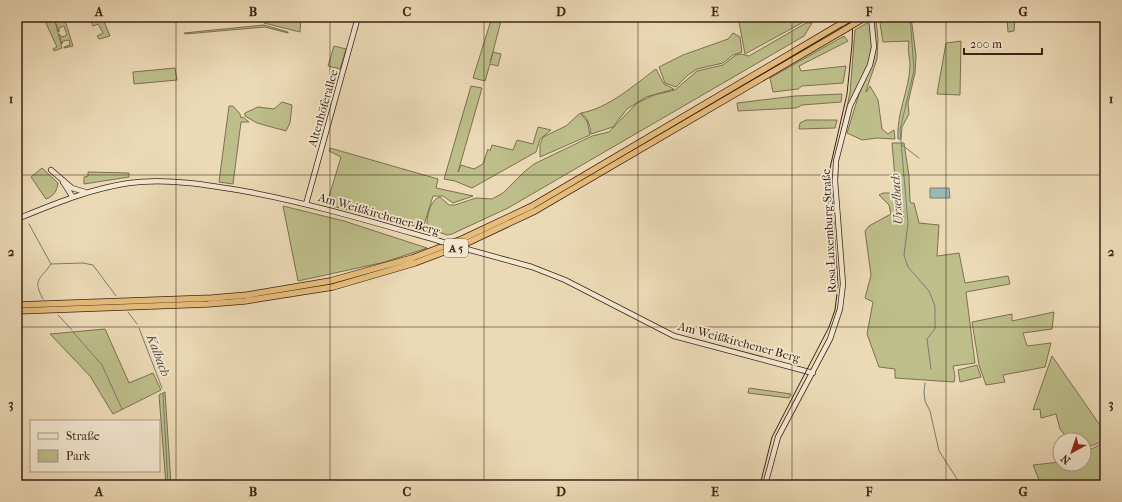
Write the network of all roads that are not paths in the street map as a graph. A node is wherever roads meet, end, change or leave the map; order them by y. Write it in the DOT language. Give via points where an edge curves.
graph roads {
  1 [pos="358,17"];
  2 [pos="853,17"];
  3 [pos="866,17"];
  4 [pos="871,17"];
  5 [pos="70,189"];
  6 [pos="86,192"];
  7 [pos="72,196"];
  8 [pos="65,199"];
  9 [pos="306,204"];
  10 [pos="17,219"];
  11 [pos="17,305"];
  12 [pos="17,311"];
  13 [pos="813,373"];
  14 [pos="765,485"];
  1 -- 9 [label="main road, Altenhöferallee"];
  2 -- 11 [label="highway, A 5, bridge" via="532,206 462,239 412,258 330,281 247,295"];
  3 -- 12 [label="highway, A 5, bridge" via="535,211 465,244 415,263 333,286 245,301"];
  4 -- 13 [label="main road, Rosa-Luxemburg-Straße" via="874,37 872,60 868,73 850,106 835,166 842,297 835,327"];
  5 -- 6 [label="main road, Am Weißkirchener Berg"];
  5 -- 7 [label="main road"];
  5 -- 8 [label="main road"];
  6 -- 7 [label="main road, Am Weißkirchener Berg"];
  6 -- 9 [label="main road, Am Weißkirchener Berg" via="130,183 179,182 220,187"];
  7 -- 8 [label="main road, Am Weißkirchener Berg"];
  8 -- 10 [label="main road, Am Weißkirchener Berg"];
  9 -- 13 [label="main road, Am Weißkirchener Berg, bridge" via="555,275 674,336"];
  13 -- 14 [label="main road, Rosa-Luxemburg-Straße" via="778,437"];
}
